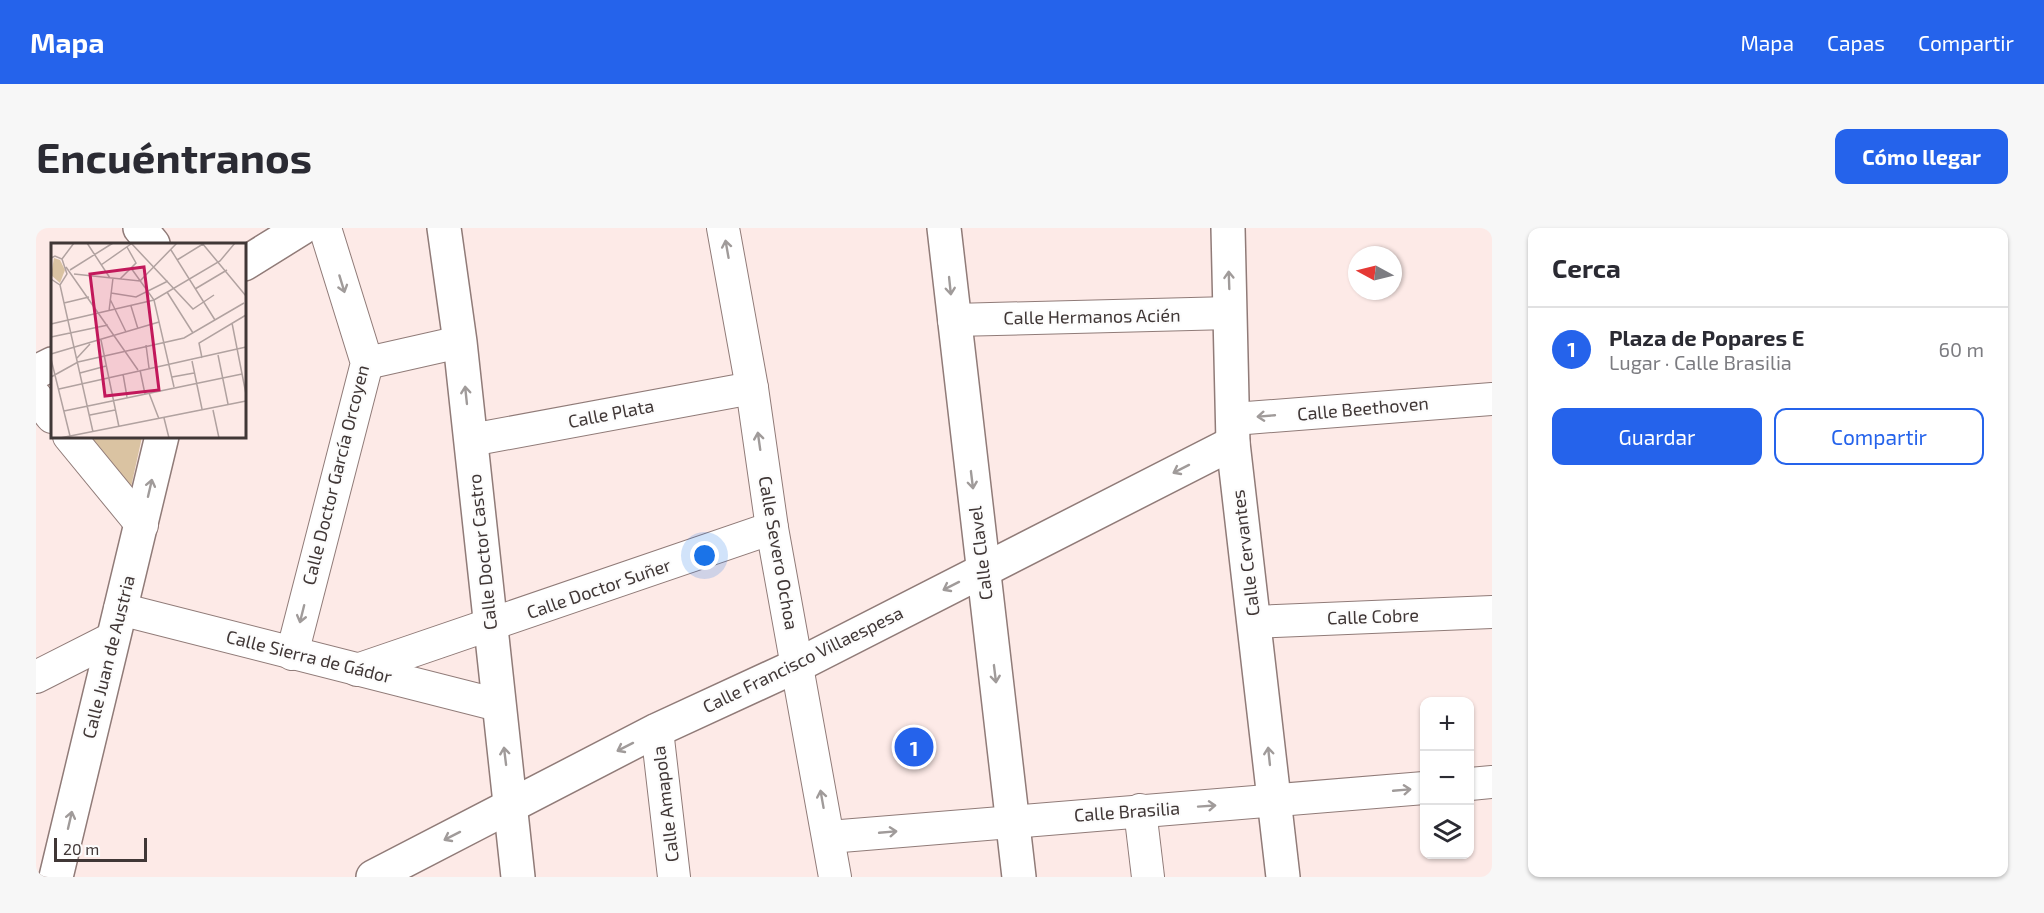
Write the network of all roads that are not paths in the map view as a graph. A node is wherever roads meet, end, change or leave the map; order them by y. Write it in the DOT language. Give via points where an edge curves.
graph roads {
  1 [pos="140,228"];
  2 [pos="302,228"];
  3 [pos="325,228"];
  4 [pos="444,228"];
  5 [pos="723,228"];
  6 [pos="944,228"];
  7 [pos="1228,228"];
  8 [pos="152,243"];
  9 [pos="246,263"];
  10 [pos="1230,313"];
  11 [pos="954,320"];
  12 [pos="460,342"];
  13 [pos="367,363"];
  14 [pos="51,364"];
  15 [pos="36,372"];
  16 [pos="752,388"];
  17 [pos="36,397"];
  18 [pos="1492,399"];
  19 [pos="51,416"];
  20 [pos="1234,431"];
  21 [pos="71,438"];
  22 [pos="162,438"];
  23 [pos="471,440"];
  24 [pos="142,525"];
  25 [pos="772,528"];
  26 [pos="983,570"];
  27 [pos="1492,612"];
  28 [pos="1254,622"];
  29 [pos="116,623"];
  30 [pos="490,627"];
  31 [pos="292,654"];
  32 [pos="798,665"];
  33 [pos="357,670"];
  34 [pos="36,677"];
  35 [pos="498,705"];
  36 [pos="657,730"];
  37 [pos="1492,782"];
  38 [pos="1474,784"];
  39 [pos="1420,788"];
  40 [pos="1274,801"];
  41 [pos="511,807"];
  42 [pos="1140,810"];
  43 [pos="1012,820"];
  44 [pos="829,837"];
  45 [pos="56,877"];
  46 [pos="373,877"];
  47 [pos="518,877"];
  48 [pos="674,877"];
  49 [pos="835,877"];
  50 [pos="1018,877"];
  51 [pos="1148,877"];
  52 [pos="1283,877"];
  1 -- 8 [label="street"];
  2 -- 9 [label="street"];
  3 -- 13 [label="street, Calle Doctor García Orcoyen, one-way"];
  4 -- 12 [label="street, Calle Doctor Castro"];
  16 -- 5 [label="street, Calle Severo Ochoa, one-way"];
  6 -- 11 [label="street, Calle Clavel, one-way"];
  10 -- 7 [label="street, Calle Cervantes, one-way"];
  10 -- 11 [label="street, Calle Hermanos Acién"];
  10 -- 20 [label="street, Calle Cervantes"];
  11 -- 26 [label="street, Calle Clavel, one-way"];
  12 -- 13 [label="street"];
  23 -- 12 [label="street, Calle Doctor Castro, one-way"];
  13 -- 31 [label="street, Calle Doctor García Orcoyen, one-way"];
  14 -- 15 [label="street"];
  16 -- 23 [label="street, Calle Plata"];
  25 -- 16 [label="street, Calle Severo Ochoa, one-way"];
  17 -- 19 [label="street"];
  18 -- 20 [label="street, Calle Beethoven, one-way"];
  20 -- 26 [label="street, Calle Francisco Villaespesa, one-way"];
  20 -- 28 [label="street, Calle Cervantes"];
  21 -- 24 [label="street"];
  24 -- 22 [label="street, Calle Juan de Austria, one-way"];
  23 -- 30 [label="street, Calle Doctor Castro"];
  24 -- 29 [label="street, Calle Juan de Austria"];
  25 -- 30 [label="street, Calle Doctor Suñer"];
  25 -- 32 [label="street, Calle Severo Ochoa"];
  26 -- 32 [label="street, Calle Francisco Villaespesa, one-way"];
  26 -- 43 [label="street, Calle Clavel, one-way"];
  27 -- 28 [label="street, Calle Cobre"];
  40 -- 28 [label="street, Calle Cervantes, one-way"];
  29 -- 31 [label="street, Calle Sierra de Gádor"];
  29 -- 34 [label="street"];
  45 -- 29 [label="street, Calle Juan de Austria, one-way"];
  30 -- 33 [label="street, Calle Doctor Suñer"];
  30 -- 35 [label="street, Calle Doctor Castro"];
  31 -- 33 [label="street, Calle Sierra de Gádor"];
  32 -- 36 [label="street, Calle Francisco Villaespesa"];
  44 -- 32 [label="street, Calle Severo Ochoa, one-way"];
  33 -- 35 [label="street, Calle Sierra de Gádor"];
  41 -- 35 [label="street, Calle Doctor Castro, one-way"];
  36 -- 41 [label="street, Calle Francisco Villaespesa, one-way"];
  36 -- 48 [label="street, Calle Amapola"];
  37 -- 38 [label="street"];
  40 -- 39 [label="street, Calle Brasilia, one-way"];
  42 -- 40 [label="street, Calle Brasilia, one-way"];
  40 -- 52 [label="street, Calle Cervantes"];
  41 -- 46 [label="street, Calle Francisco Villaespesa, one-way"];
  41 -- 47 [label="street, Calle Doctor Castro"];
  42 -- 43 [label="street, Calle Brasilia"];
  42 -- 51 [label="street"];
  44 -- 43 [label="street, Calle Brasilia, one-way"];
  43 -- 50 [label="street, Calle Clavel"];
  44 -- 49 [label="street, Calle Severo Ochoa"];
}
